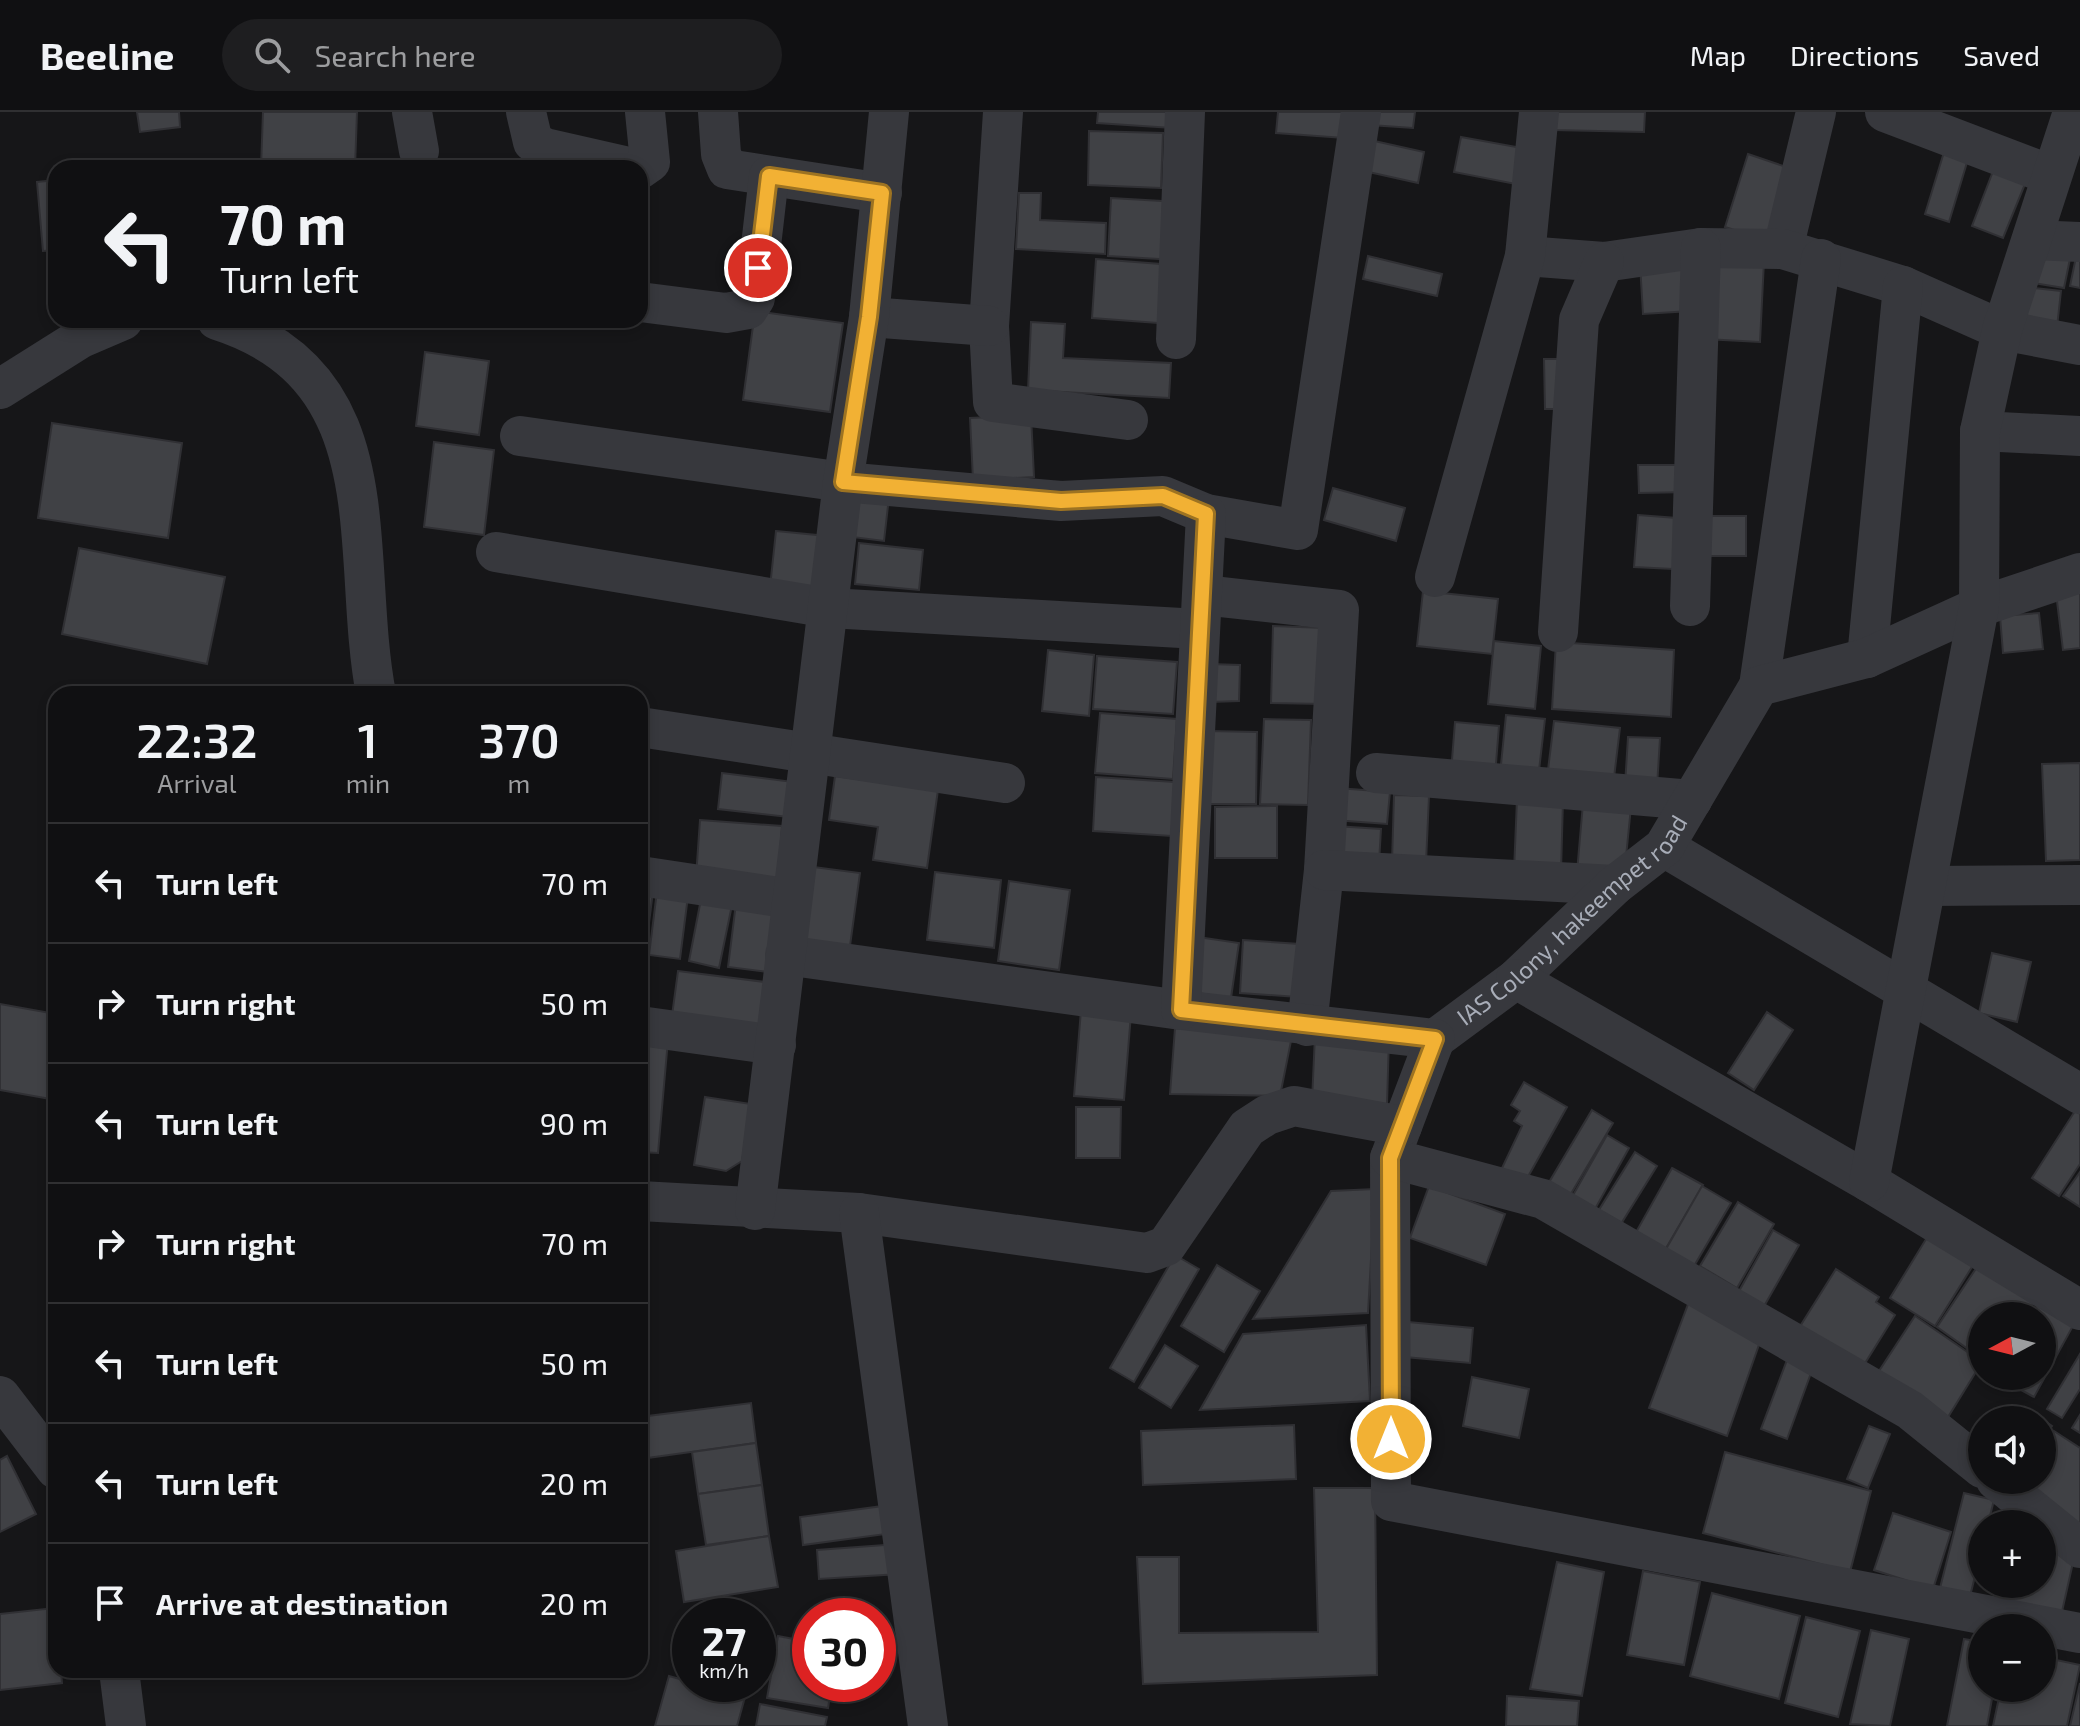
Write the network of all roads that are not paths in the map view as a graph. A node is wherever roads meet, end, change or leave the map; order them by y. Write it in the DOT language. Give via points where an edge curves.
graph roads {
  1 [pos="412,112"];
  2 [pos="526,112"];
  3 [pos="645,112"];
  4 [pos="718,112"];
  5 [pos="889,112"];
  6 [pos="1003,112"];
  7 [pos="1185,112"];
  8 [pos="1361,112"];
  9 [pos="1539,112"];
  10 [pos="1816,112"];
  11 [pos="1885,112"];
  12 [pos="2067,143"];
  13 [pos="419,151"];
  14 [pos="598,160"];
  15 [pos="648,163"];
  16 [pos="769,176"];
  17 [pos="882,193"];
  18 [pos="2032,240"];
  19 [pos="2080,242"];
  20 [pos="1701,248"];
  21 [pos="1783,249"];
  22 [pos="1525,256"];
  23 [pos="1821,259"];
  24 [pos="1604,262"];
  25 [pos="1903,286"];
  26 [pos="648,303"];
  27 [pos="869,317"];
  28 [pos="989,326"];
  29 [pos="104,328"];
  30 [pos="242,328"];
  31 [pos="2002,330"];
  32 [pos="1176,339"];
  33 [pos="2080,345"];
  34 [pos="0,389"];
  35 [pos="1128,420"];
  36 [pos="1980,431"];
  37 [pos="520,436"];
  38 [pos="2080,436"];
  39 [pos="843,482"];
  40 [pos="1206,514"];
  41 [pos="496,552"];
  42 [pos="2080,573"];
  43 [pos="1435,577"];
  44 [pos="1690,606"];
  45 [pos="1979,607"];
  46 [pos="829,608"];
  47 [pos="1201,612"];
  48 [pos="1558,632"];
  49 [pos="1867,658"];
  50 [pos="372,686"];
  51 [pos="1759,686"];
  52 [pos="648,728"];
  53 [pos="810,755"];
  54 [pos="1376,773"];
  55 [pos="1005,783"];
  56 [pos="1692,800"];
  57 [pos="1664,847"];
  58 [pos="1324,870"];
  59 [pos="648,877"];
  60 [pos="1615,885"];
  61 [pos="2080,885"];
  62 [pos="1927,886"];
  63 [pos="792,899"];
  64 [pos="785,955"];
  65 [pos="1516,979"];
  66 [pos="1905,992"];
  67 [pos="1181,1010"];
  68 [pos="1307,1026"];
  69 [pos="648,1027"];
  70 [pos="1435,1039"];
  71 [pos="776,1045"];
  72 [pos="2080,1094"];
  73 [pos="1396,1142"];
  74 [pos="1869,1182"];
  75 [pos="648,1202"];
  76 [pos="755,1210"];
  77 [pos="859,1213"];
  78 [pos="2080,1310"];
  79 [pos="0,1396"];
  80 [pos="1968,1457"];
  81 [pos="48,1459"];
  82 [pos="2013,1494"];
  83 [pos="2080,1548"];
  84 [pos="2080,1633"];
  85 [pos="120,1678"];
  86 [pos="126,1726"];
  87 [pos="928,1726"];
  1 -- 13 [label="street"];
  2 -- 14 [label="street" via="533,142"];
  3 -- 15 [label="street"];
  4 -- 16 [label="street" via="727,169"];
  5 -- 17 [label="street"];
  6 -- 28 [label="street"];
  7 -- 32 [label="street"];
  8 -- 40 [label="street" via="1298,530"];
  9 -- 22 [label="street"];
  10 -- 21 [label="street"];
  11 -- 12 [label="street"];
  12 -- 18 [label="street"];
  16 -- 17 [label="street"];
  16 -- 26 [label="street" via="755,298 748,309 726,313"];
  17 -- 27 [label="street"];
  18 -- 19 [label="street"];
  18 -- 31 [label="street"];
  20 -- 21 [label="street"];
  20 -- 24 [label="street"];
  20 -- 44 [label="street"];
  21 -- 23 [label="street"];
  22 -- 24 [label="street"];
  22 -- 43 [label="street"];
  23 -- 25 [label="street"];
  23 -- 51 [label="street"];
  24 -- 48 [label="street" via="1579,320"];
  25 -- 31 [label="street"];
  25 -- 49 [label="street"];
  27 -- 28 [label="street"];
  27 -- 39 [label="street"];
  28 -- 35 [label="street" via="993,402"];
  29 -- 34 [label="street"];
  30 -- 50 [label="street" via="310,374 346,441 363,523"];
  31 -- 33 [label="street"];
  31 -- 36 [label="street"];
  36 -- 38 [label="street"];
  36 -- 45 [label="street"];
  37 -- 39 [label="street"];
  39 -- 40 [label="street" via="1061,501 1163,496"];
  39 -- 46 [label="street"];
  40 -- 47 [label="street"];
  41 -- 46 [label="street"];
  42 -- 45 [label="street"];
  45 -- 49 [label="street"];
  45 -- 62 [label="street"];
  46 -- 47 [label="street"];
  46 -- 53 [label="street"];
  47 -- 58 [label="street" via="1339,610"];
  47 -- 67 [label="street"];
  49 -- 51 [label="street"];
  51 -- 56 [label="street, IAS Colony, hakeempet road"];
  52 -- 53 [label="street"];
  53 -- 55 [label="street"];
  53 -- 63 [label="street"];
  54 -- 56 [label="street"];
  56 -- 57 [label="street, IAS Colony, hakeempet road"];
  57 -- 60 [label="street, IAS Colony, hakeempet road"];
  57 -- 66 [label="street"];
  58 -- 60 [label="street"];
  58 -- 68 [label="street"];
  59 -- 63 [label="street"];
  60 -- 65 [label="street, IAS Colony, hakeempet road"];
  61 -- 62 [label="street"];
  62 -- 66 [label="street"];
  63 -- 64 [label="street"];
  64 -- 67 [label="street, IAS Colony, hakeempet road"];
  64 -- 71 [label="street"];
  65 -- 70 [label="street, IAS Colony, hakeempet road"];
  65 -- 74 [label="street"];
  66 -- 72 [label="street"];
  66 -- 74 [label="street"];
  67 -- 68 [label="street, IAS Colony, hakeempet road"];
  68 -- 70 [label="street, IAS Colony, hakeempet road"];
  69 -- 71 [label="street"];
  70 -- 73 [label="street"];
  71 -- 76 [label="street"];
  73 -- 77 [label="street" via="1294,1106 1267,1115 1247,1128 1166,1246 1147,1253"];
  73 -- 80 [label="street" via="1543,1199 1910,1410"];
  73 -- 84 [label="street" via="1391,1501"];
  74 -- 78 [label="street"];
  75 -- 76 [label="street"];
  76 -- 77 [label="street"];
  77 -- 87 [label="street"];
  79 -- 81 [label="street"];
  82 -- 83 [label="street"];
  85 -- 86 [label="street"];
}
